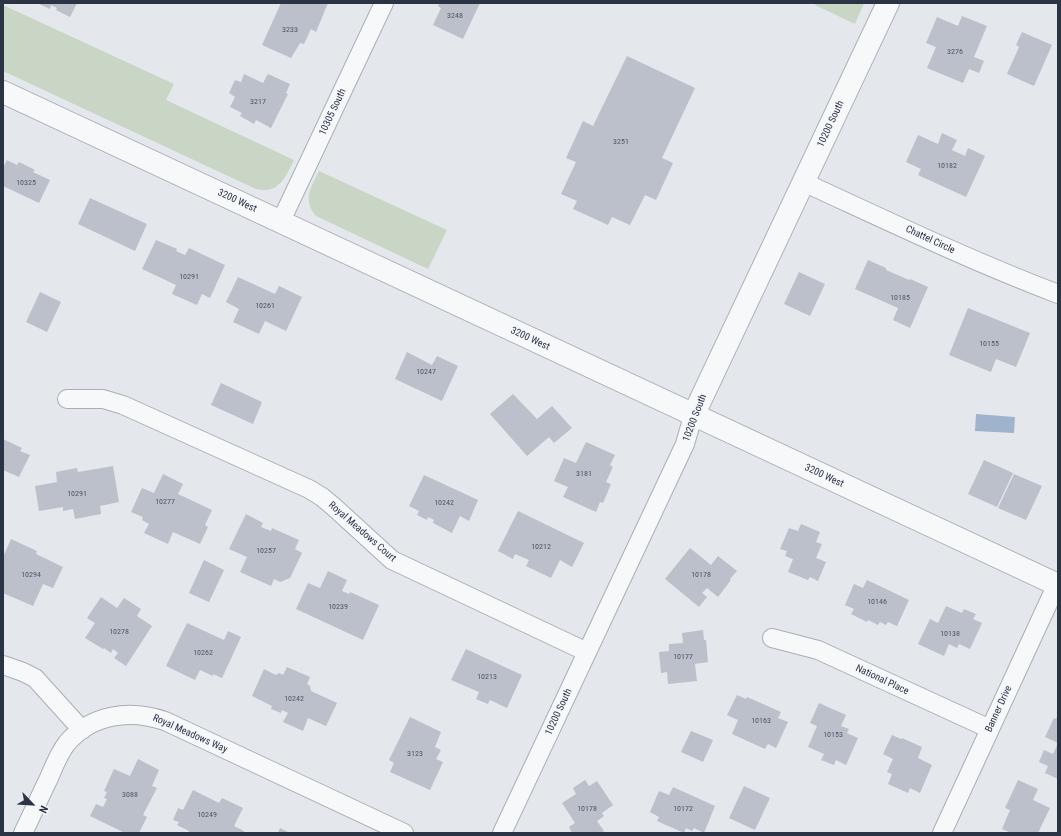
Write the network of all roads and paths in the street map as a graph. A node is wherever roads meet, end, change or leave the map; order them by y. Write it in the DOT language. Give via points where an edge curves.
graph roads {
  1 [pos="384,3"];
  2 [pos="888,3"];
  3 [pos="3,92"];
  4 [pos="803,182"];
  5 [pos="281,221"];
  6 [pos="1058,294"];
  7 [pos="67,398"];
  8 [pos="693,416"];
  9 [pos="1058,584"];
  10 [pos="772,638"];
  11 [pos="587,652"];
  12 [pos="3,664"];
  13 [pos="990,729"];
  14 [pos="82,730"];
  15 [pos="23,833"];
  16 [pos="404,833"];
  17 [pos="502,833"];
  18 [pos="942,833"];
  1 -- 5 [label="street, 10305 South"];
  2 -- 4 [label="street, 10200 South"];
  3 -- 5 [label="street, 3200 West"];
  4 -- 6 [label="street, Chattel Circle" via="1009,276"];
  4 -- 8 [label="street, 10200 South"];
  5 -- 8 [label="street, 3200 West"];
  7 -- 11 [label="street, Royal Meadows Court" via="103,399 123,405 309,489 334,507 392,560"];
  8 -- 9 [label="street, 3200 West"];
  8 -- 11 [label="street, 10200 South" via="685,444"];
  9 -- 13 [label="street, Banner Drive"];
  10 -- 13 [label="street, National Place" via="818,650"];
  11 -- 17 [label="street, 10200 South"];
  12 -- 14 [label="street" via="35,678"];
  13 -- 18 [label="street, Banner Drive"];
  14 -- 15 [label="street, Royal Meadows Way" via="61,752"];
  14 -- 16 [label="street, Royal Meadows Way" via="108,717 137,714 151,716"];
}
